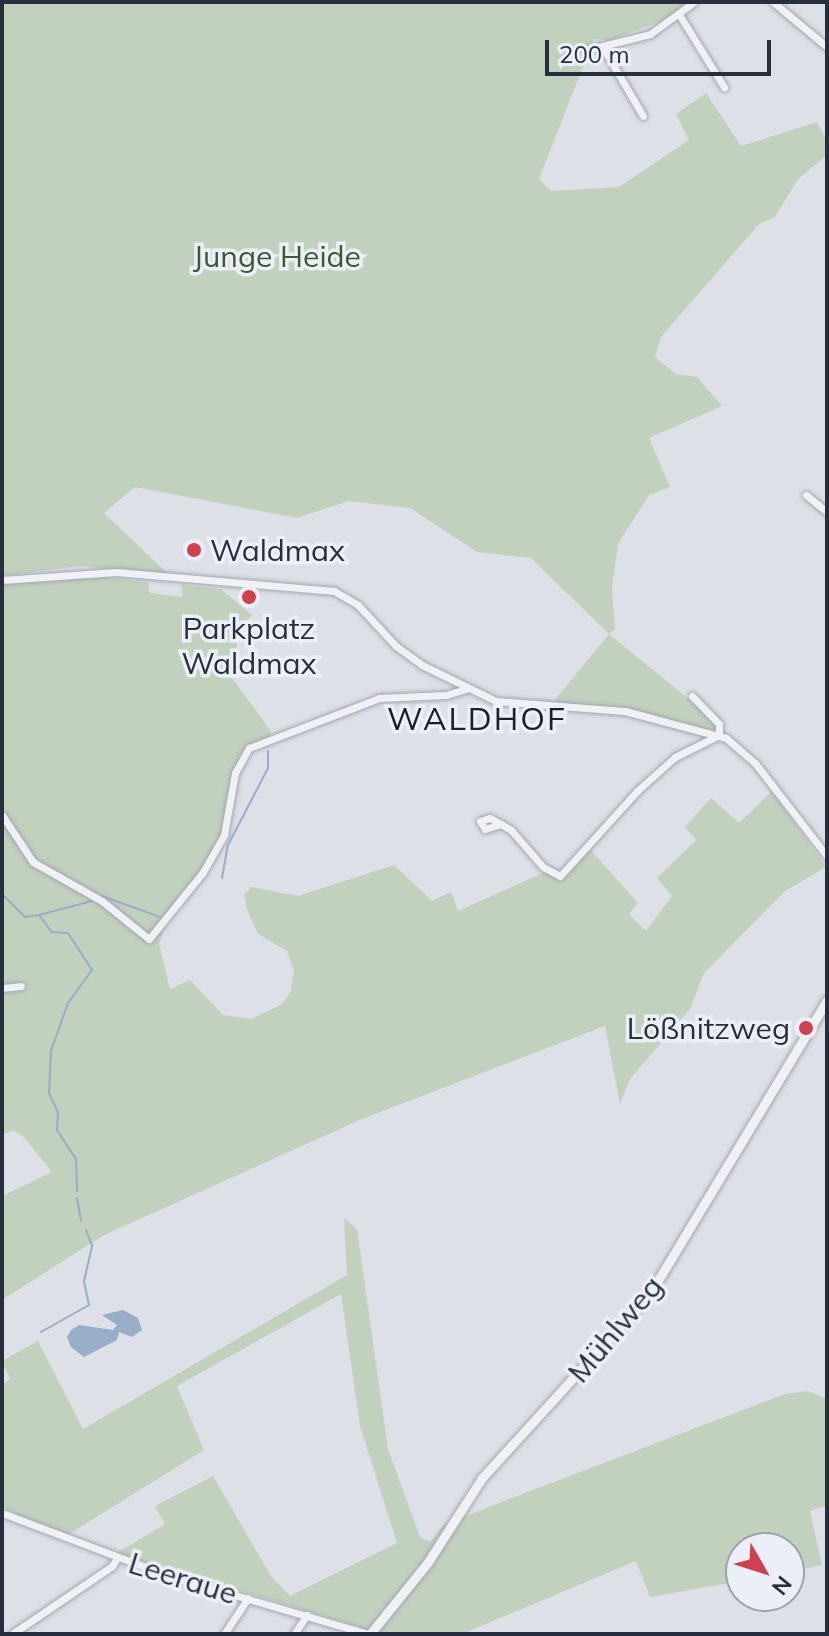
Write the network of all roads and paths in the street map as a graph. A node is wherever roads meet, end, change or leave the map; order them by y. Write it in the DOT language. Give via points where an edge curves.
graph roads {
  1 [pos="694,2"];
  2 [pos="773,2"];
  3 [pos="680,16"];
  4 [pos="602,46"];
  5 [pos="827,47"];
  6 [pos="586,50"];
  7 [pos="724,87"];
  8 [pos="643,116"];
  9 [pos="806,495"];
  10 [pos="827,512"];
  11 [pos="2,580"];
  12 [pos="466,689"];
  13 [pos="692,696"];
  14 [pos="719,735"];
  15 [pos="2,815"];
  16 [pos="501,824"];
  17 [pos="827,856"];
  18 [pos="21,986"];
  19 [pos="2,988"];
  20 [pos="827,1000"];
  21 [pos="2,1513"];
  22 [pos="117,1558"];
  23 [pos="248,1598"];
  24 [pos="307,1615"];
  25 [pos="12,1634"];
  26 [pos="224,1634"];
  27 [pos="294,1634"];
  28 [pos="369,1634"];
  1 -- 3 [label="street"];
  2 -- 5 [label="street"];
  3 -- 4 [label="street" via="650,34"];
  3 -- 7 [label="street"];
  4 -- 6 [label="street"];
  4 -- 8 [label="street"];
  9 -- 10 [label="street"];
  11 -- 12 [label="street" via="80,571 334,591 358,605 396,646"];
  12 -- 14 [label="street" via="496,701 625,711"];
  12 -- 15 [label="street" via="379,698 249,748 235,773 224,835 203,872 149,939 102,901 33,862"];
  13 -- 14 [label="street" via="719,724"];
  14 -- 16 [label="street" via="675,757 560,876 543,867"];
  14 -- 17 [label="street" via="755,763"];
  18 -- 19 [label="street"];
  20 -- 28 [label="street, Mühlweg" via="651,1292 482,1478 428,1562"];
  21 -- 22 [label="street, Leeraue"];
  22 -- 23 [label="street, Leeraue"];
  22 -- 25 [label="street"];
  23 -- 24 [label="street, Leeraue"];
  23 -- 26 [label="street"];
  24 -- 27 [label="street"];
  24 -- 28 [label="street, Leeraue"];
}
